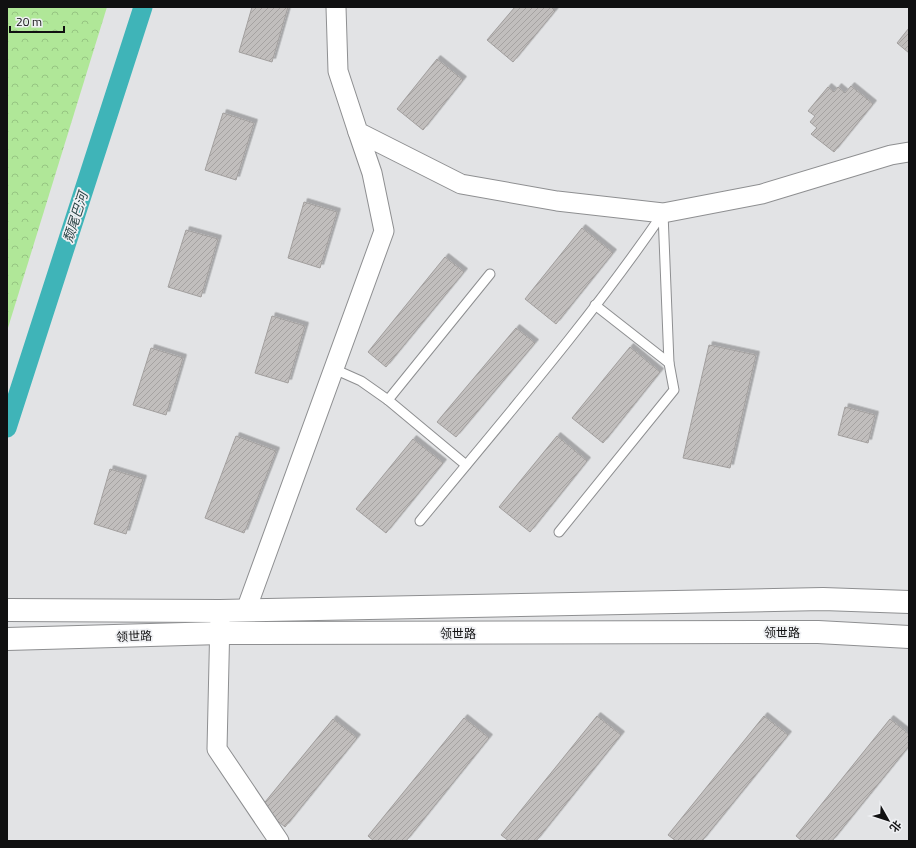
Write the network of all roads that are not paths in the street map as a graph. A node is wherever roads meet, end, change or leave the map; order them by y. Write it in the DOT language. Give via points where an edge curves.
graph roads {
  1 [pos="336,7"];
  2 [pos="358,132"];
  3 [pos="909,152"];
  4 [pos="664,213"];
  5 [pos="490,274"];
  6 [pos="595,305"];
  7 [pos="669,363"];
  8 [pos="334,369"];
  9 [pos="388,400"];
  10 [pos="466,465"];
  11 [pos="420,521"];
  12 [pos="559,532"];
  13 [pos="909,602"];
  14 [pos="7,610"];
  15 [pos="246,610"];
  16 [pos="220,611"];
  17 [pos="221,633"];
  18 [pos="909,637"];
  19 [pos="7,639"];
  20 [pos="278,841"];
  1 -- 2 [label="street" via="338,71"];
  2 -- 4 [label="street" via="461,184 557,201"];
  2 -- 8 [label="street" via="372,173 384,231"];
  3 -- 4 [label="street" via="891,155 762,194"];
  4 -- 6 [label="lane"];
  4 -- 7 [label="lane"];
  5 -- 9 [label="lane"];
  6 -- 7 [label="lane"];
  6 -- 10 [label="lane"];
  7 -- 12 [label="lane" via="674,390"];
  8 -- 9 [label="lane" via="361,381"];
  8 -- 15 [label="street"];
  9 -- 10 [label="lane"];
  10 -- 11 [label="lane"];
  13 -- 15 [label="street, 领世路" via="823,599"];
  14 -- 16 [label="street, 领世路"];
  15 -- 16 [label="street, 领世路"];
  16 -- 17 [label="street"];
  17 -- 18 [label="street, 领世路" via="818,632"];
  17 -- 19 [label="street, 领世路"];
  17 -- 20 [label="street" via="217,749"];
}
